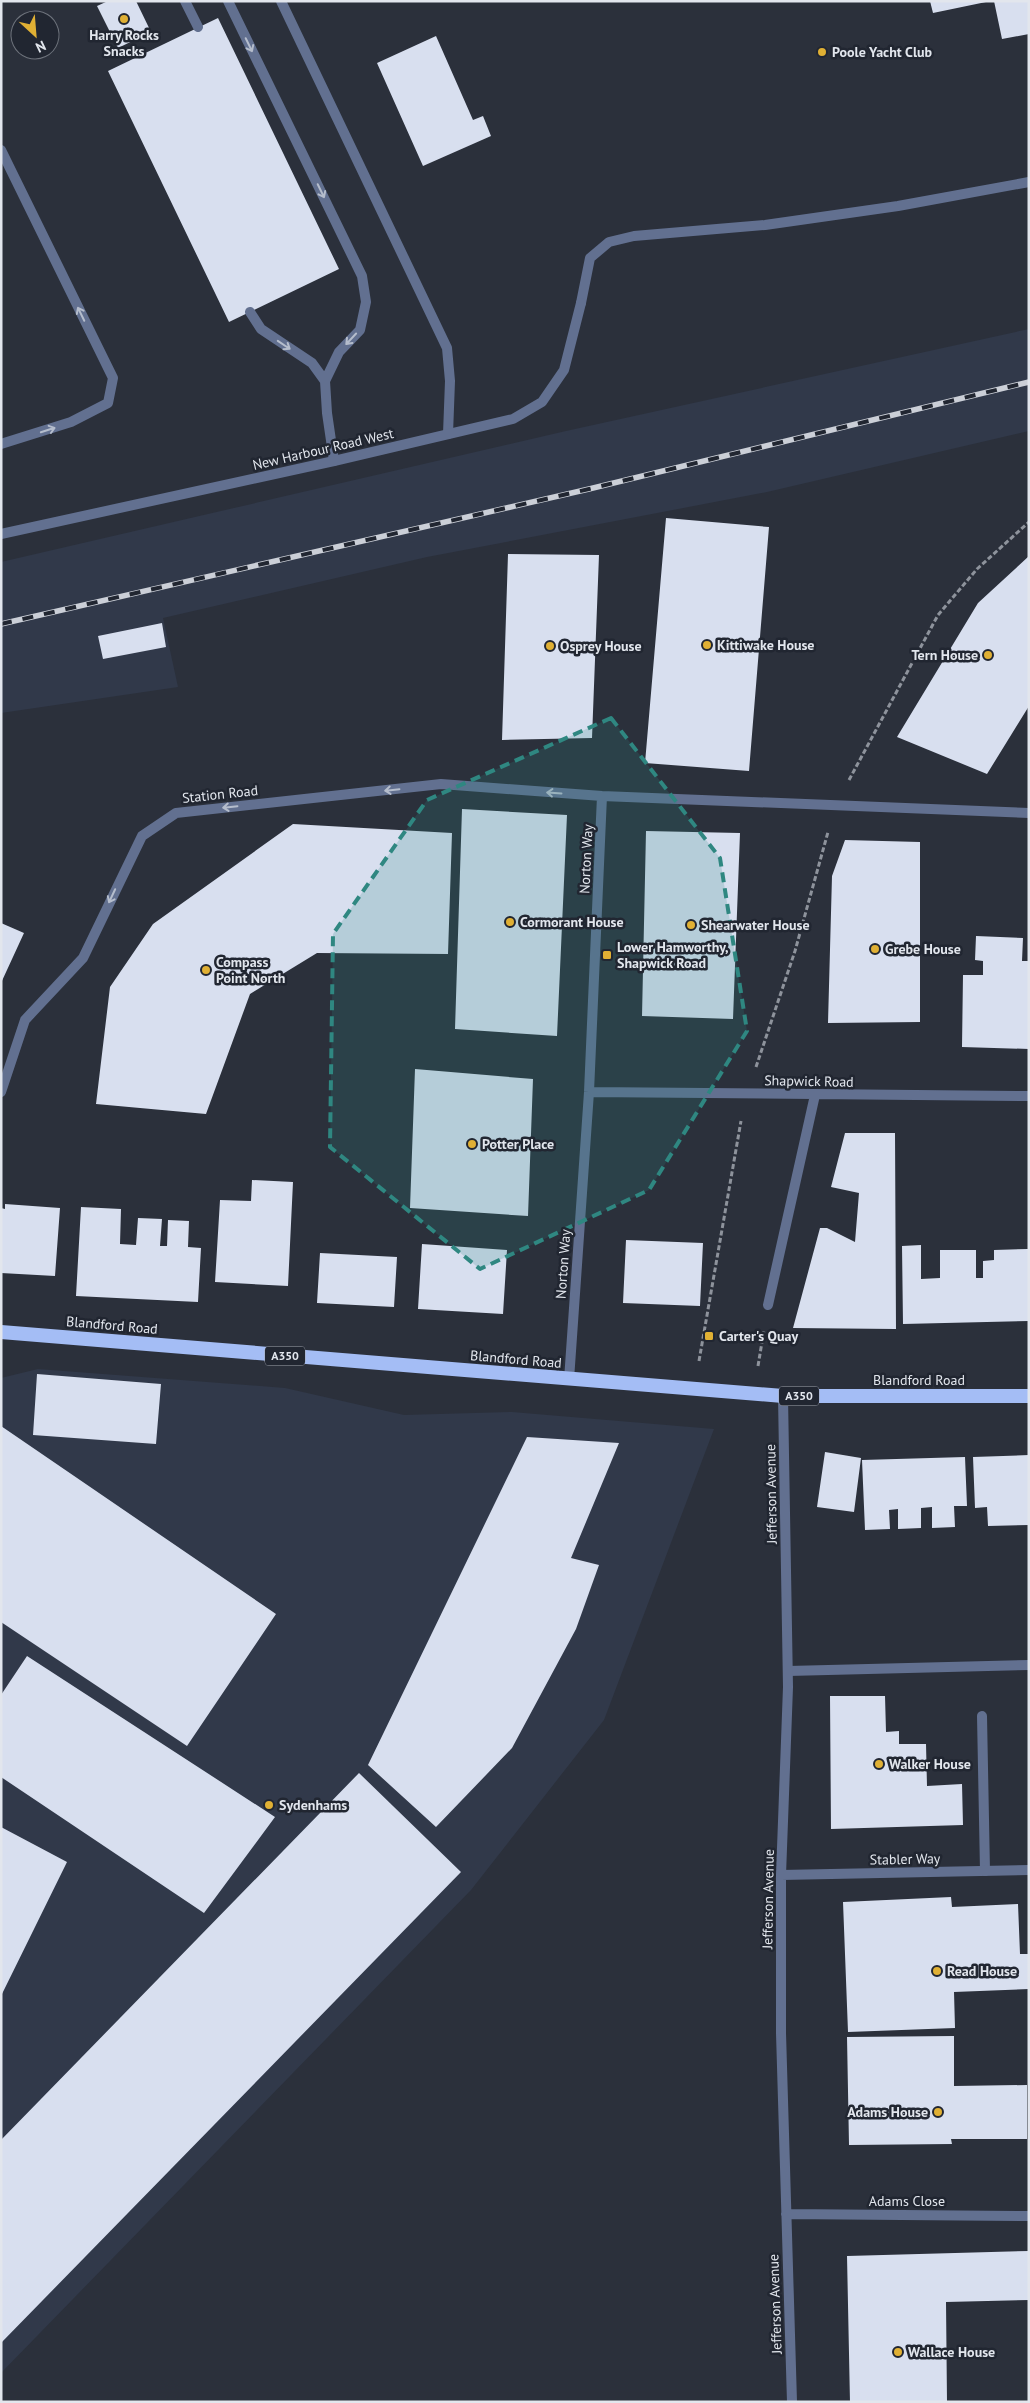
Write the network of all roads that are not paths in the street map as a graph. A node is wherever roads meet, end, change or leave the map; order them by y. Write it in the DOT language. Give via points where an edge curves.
graph roads {
  1 [pos="185,1"];
  2 [pos="228,1"];
  3 [pos="281,1"];
  4 [pos="198,27"];
  5 [pos="1,150"];
  6 [pos="1029,182"];
  7 [pos="250,312"];
  8 [pos="326,381"];
  9 [pos="448,434"];
  10 [pos="1,444"];
  11 [pos="334,461"];
  12 [pos="1,534"];
  13 [pos="602,796"];
  14 [pos="1029,813"];
  15 [pos="1,1092"];
  16 [pos="589,1092"];
  17 [pos="815,1095"];
  18 [pos="1029,1096"];
  19 [pos="768,1305"];
  20 [pos="1,1332"];
  21 [pos="570,1380"];
  22 [pos="783,1396"];
  23 [pos="1029,1396"];
  24 [pos="1029,1666"];
  25 [pos="788,1671"];
  26 [pos="982,1716"];
  27 [pos="1029,1870"];
  28 [pos="985,1871"];
  29 [pos="781,1875"];
  30 [pos="786,2214"];
  31 [pos="1029,2216"];
  32 [pos="792,2402"];
  1 -- 4 [label="street"];
  2 -- 8 [label="street, one-way" via="362,276 366,302 360,330 339,352"];
  3 -- 9 [label="street" via="448,348"];
  10 -- 5 [label="street, one-way" via="71,422 108,403 112,378"];
  6 -- 9 [label="street, New Harbour Road West" via="898,206 765,225 634,236 610,242 590,258 564,370 542,402 513,419"];
  7 -- 8 [label="street, one-way" via="261,329 312,363"];
  8 -- 11 [label="street" via="326,413"];
  9 -- 11 [label="street, New Harbour Road West"];
  11 -- 12 [label="street, New Harbour Road West"];
  13 -- 14 [label="street"];
  13 -- 15 [label="street, Station Road, one-way" via="442,784 176,813 142,836 83,958 25,1020"];
  13 -- 16 [label="street, Norton Way"];
  16 -- 17 [label="street, Shapwick Road"];
  16 -- 21 [label="street, Norton Way"];
  17 -- 18 [label="street, Shapwick Road"];
  17 -- 19 [label="street"];
  20 -- 21 [label="highway, Blandford Road / A350"];
  21 -- 22 [label="highway, Blandford Road / A350"];
  22 -- 23 [label="highway, Blandford Road / A350"];
  22 -- 25 [label="street, Jefferson Avenue"];
  24 -- 25 [label="street"];
  25 -- 29 [label="street, Jefferson Avenue"];
  26 -- 28 [label="street"];
  27 -- 28 [label="street, Stabler Way"];
  28 -- 29 [label="street, Stabler Way"];
  29 -- 30 [label="street, Jefferson Avenue"];
  30 -- 31 [label="street, Adams Close"];
  30 -- 32 [label="street, Jefferson Avenue"];
}
